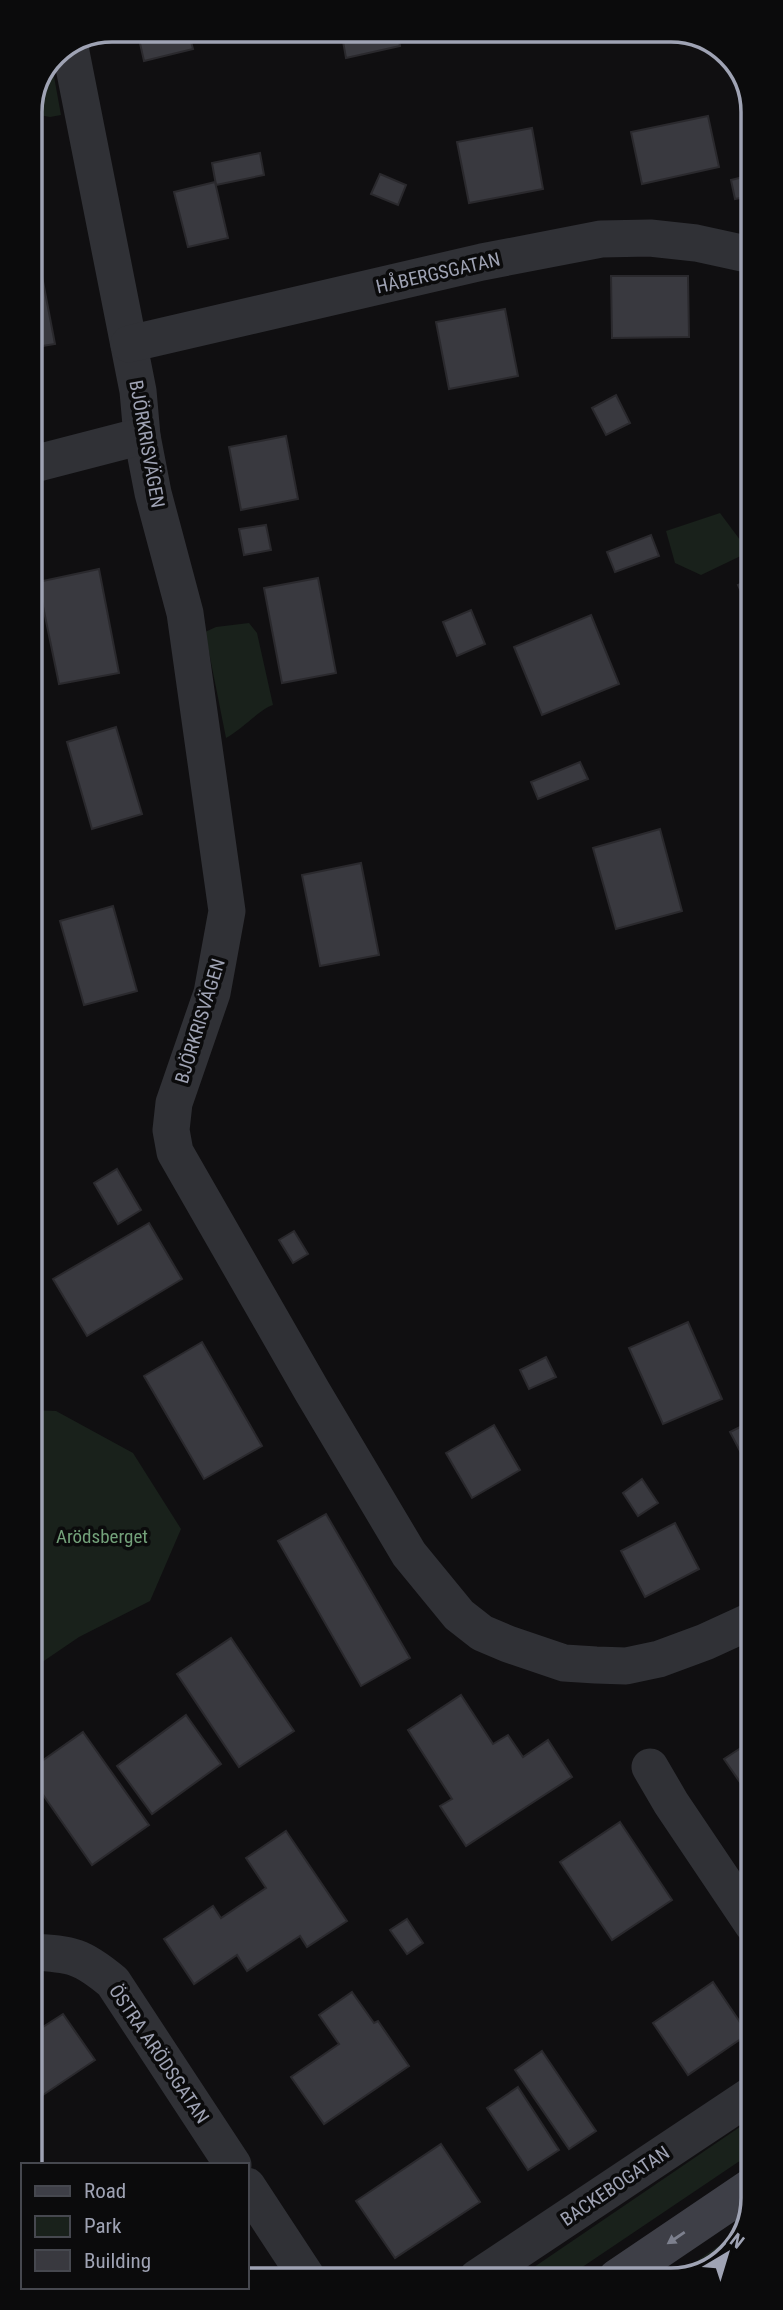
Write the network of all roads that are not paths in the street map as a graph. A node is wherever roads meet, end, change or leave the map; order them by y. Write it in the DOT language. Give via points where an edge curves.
graph roads {
  1 [pos="71,56"];
  2 [pos="741,253"];
  3 [pos="129,344"];
  4 [pos="142,436"];
  5 [pos="42,462"];
  6 [pos="741,1625"];
  7 [pos="650,1767"];
  8 [pos="741,1907"];
  9 [pos="42,1953"];
  10 [pos="741,2102"];
  11 [pos="232,2163"];
  12 [pos="248,2188"];
  13 [pos="741,2194"];
  14 [pos="301,2268"];
  15 [pos="492,2268"];
  16 [pos="632,2268"];
  1 -- 3 [label="street, BJÖRKRISVÄGEN"];
  2 -- 3 [label="street, HÅBERGSGATAN" via="662,239 601,239"];
  3 -- 4 [label="street, BJÖRKRISVÄGEN"];
  4 -- 5 [label="street"];
  4 -- 6 [label="street, BJÖRKRISVÄGEN" via="184,613 228,911 212,993 174,1102 171,1130 175,1152 408,1554 459,1615 482,1633 508,1644 564,1662 596,1665 626,1666 659,1659"];
  7 -- 8 [label="street"];
  9 -- 11 [label="street, ÖSTRA ARÖDSGATAN" via="73,1956 113,1982"];
  10 -- 15 [label="street, BACKEBOGATAN"];
  12 -- 14 [label="street"];
  13 -- 16 [label="street, one-way"];
}
